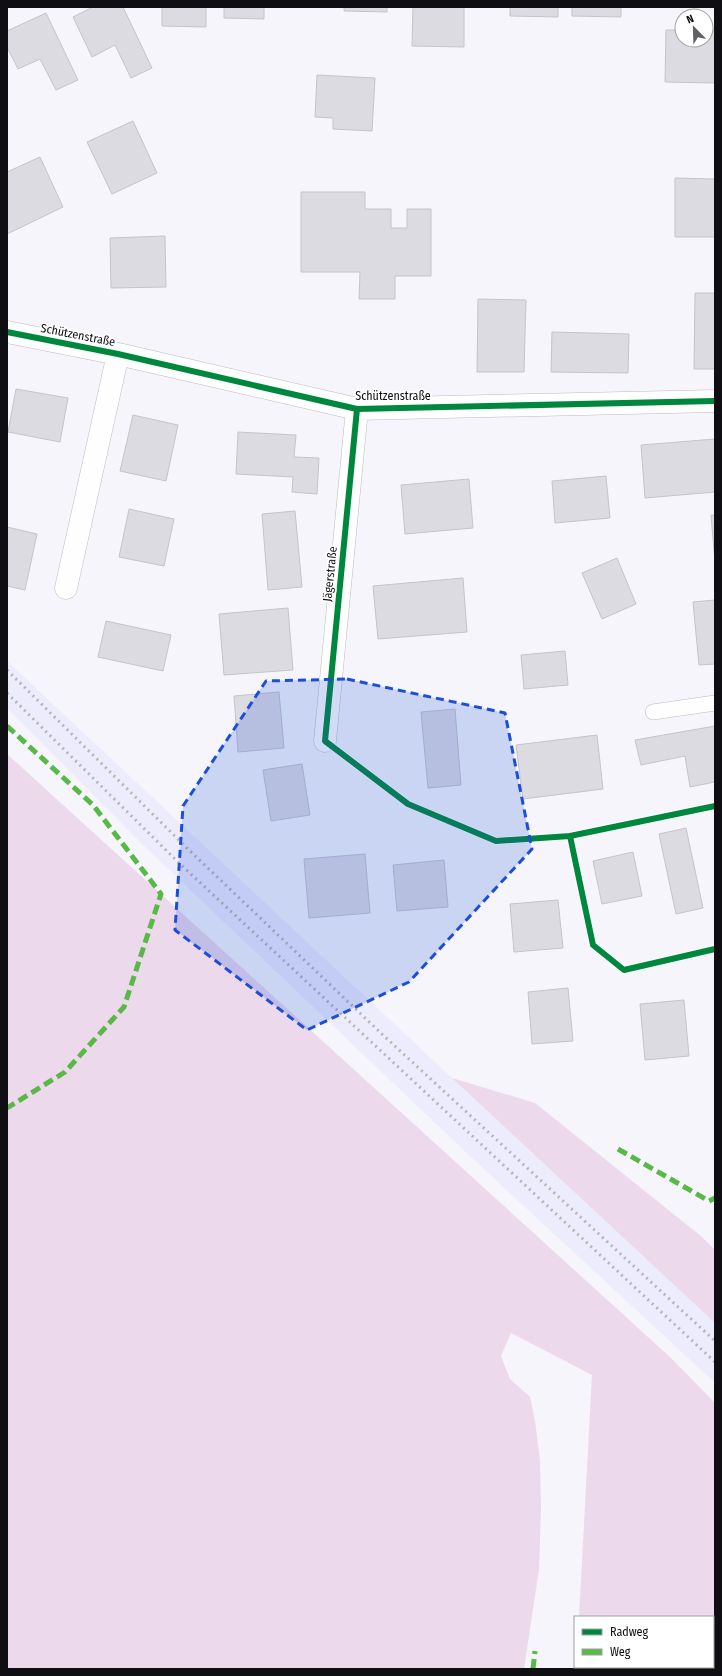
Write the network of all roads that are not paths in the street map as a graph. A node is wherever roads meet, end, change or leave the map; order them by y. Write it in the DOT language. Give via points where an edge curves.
graph roads {
  1 [pos="7,332"];
  2 [pos="118,354"];
  3 [pos="715,401"];
  4 [pos="357,409"];
  5 [pos="66,588"];
  6 [pos="715,703"];
  7 [pos="653,712"];
  8 [pos="325,741"];
  1 -- 2 [label="street, Schützenstraße"];
  2 -- 4 [label="street, Schützenstraße"];
  2 -- 5 [label="street, Schützenstraße"];
  3 -- 4 [label="street, Schützenstraße"];
  4 -- 8 [label="street, Jägerstraße"];
  6 -- 7 [label="lane"];
}
